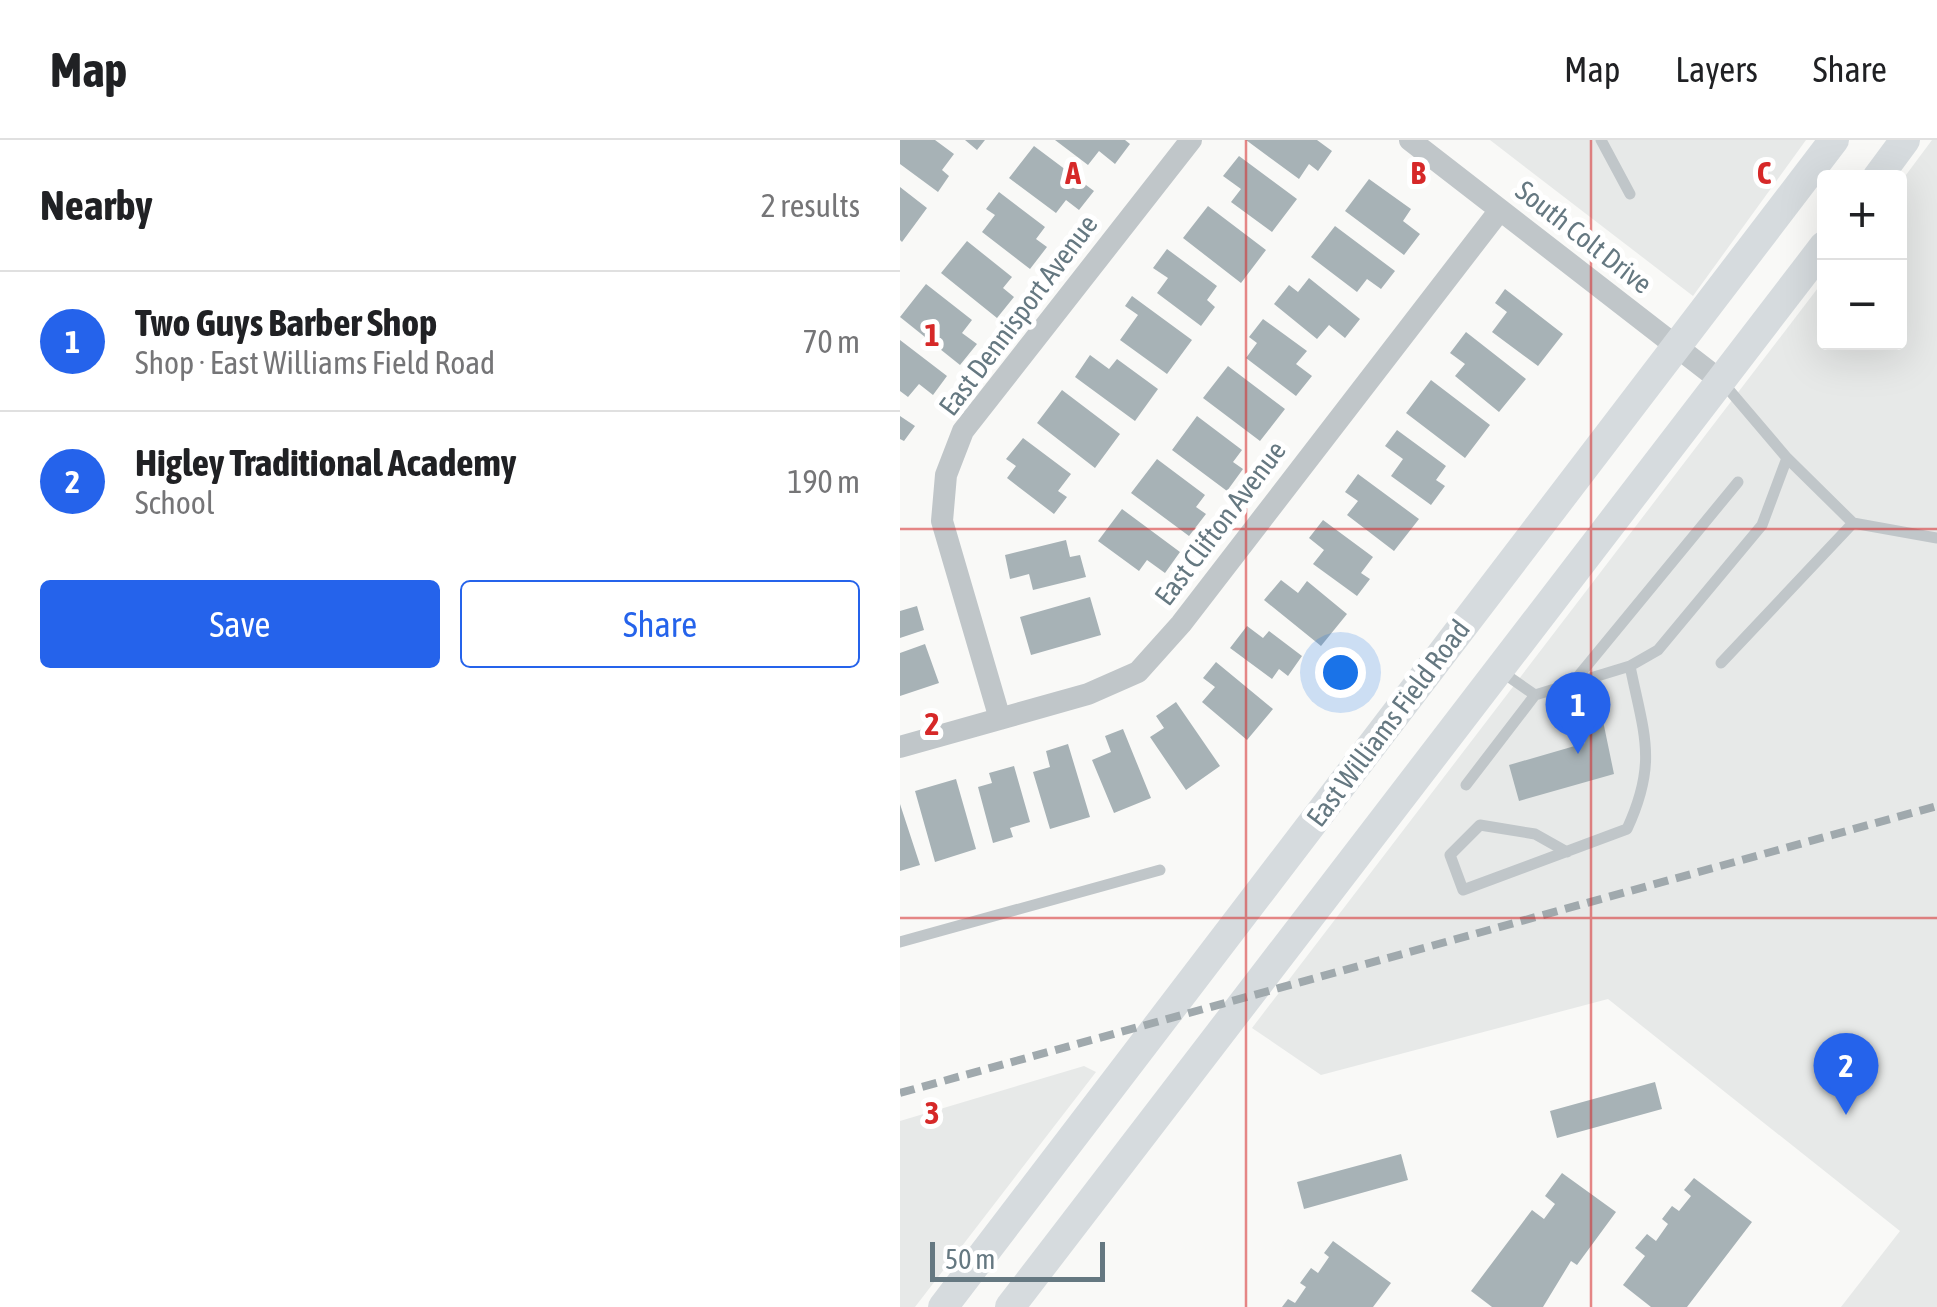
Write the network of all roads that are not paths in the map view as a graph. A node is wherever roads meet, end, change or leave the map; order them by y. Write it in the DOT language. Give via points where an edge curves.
graph roads {
  1 [pos="1191,140"];
  2 [pos="1410,140"];
  3 [pos="1601,140"];
  4 [pos="1834,140"];
  5 [pos="1906,140"];
  6 [pos="1883,170"];
  7 [pos="1630,194"];
  8 [pos="1500,210"];
  9 [pos="1817,255"];
  10 [pos="1677,347"];
  11 [pos="1721,380"];
  12 [pos="1786,458"];
  13 [pos="1738,482"];
  14 [pos="1853,523"];
  15 [pos="1937,538"];
  16 [pos="1721,663"];
  17 [pos="1630,666"];
  18 [pos="1499,670"];
  19 [pos="1571,685"];
  20 [pos="1535,696"];
  21 [pos="1000,719"];
  22 [pos="900,747"];
  23 [pos="1466,786"];
  24 [pos="1566,852"];
  25 [pos="1160,870"];
  26 [pos="900,942"];
  27 [pos="943,1307"];
  28 [pos="1010,1307"];
  1 -- 21 [label="street, East Dennisport Avenue" via="963,431 946,475 942,521"];
  2 -- 8 [label="street, South Colt Drive"];
  3 -- 7 [label="lane"];
  4 -- 10 [label="main road, East Williams Field Road"];
  5 -- 6 [label="main road"];
  8 -- 10 [label="street, South Colt Drive"];
  8 -- 21 [label="street, East Clifton Avenue" via="1182,624 1138,672"];
  9 -- 11 [label="main road, East Williams Field Road"];
  10 -- 11 [label="street, South Colt Drive"];
  10 -- 27 [label="main road, East Williams Field Road"];
  11 -- 12 [label="lane"];
  11 -- 18 [label="main road, East Williams Field Road"];
  12 -- 14 [label="lane"];
  12 -- 17 [label="lane" via="1762,525 1658,650"];
  13 -- 19 [label="lane"];
  14 -- 15 [label="lane"];
  14 -- 16 [label="lane"];
  17 -- 19 [label="lane"];
  17 -- 24 [label="lane" via="1649,757 1644,792 1627,829"];
  18 -- 20 [label="lane"];
  18 -- 28 [label="main road, East Williams Field Road"];
  19 -- 20 [label="lane"];
  20 -- 23 [label="lane"];
  21 -- 22 [label="street, East Clifton Avenue"];
  24 -- 24 [label="lane" via="1463,890 1450,855 1480,825 1535,834"];
  25 -- 26 [label="lane"];
}
